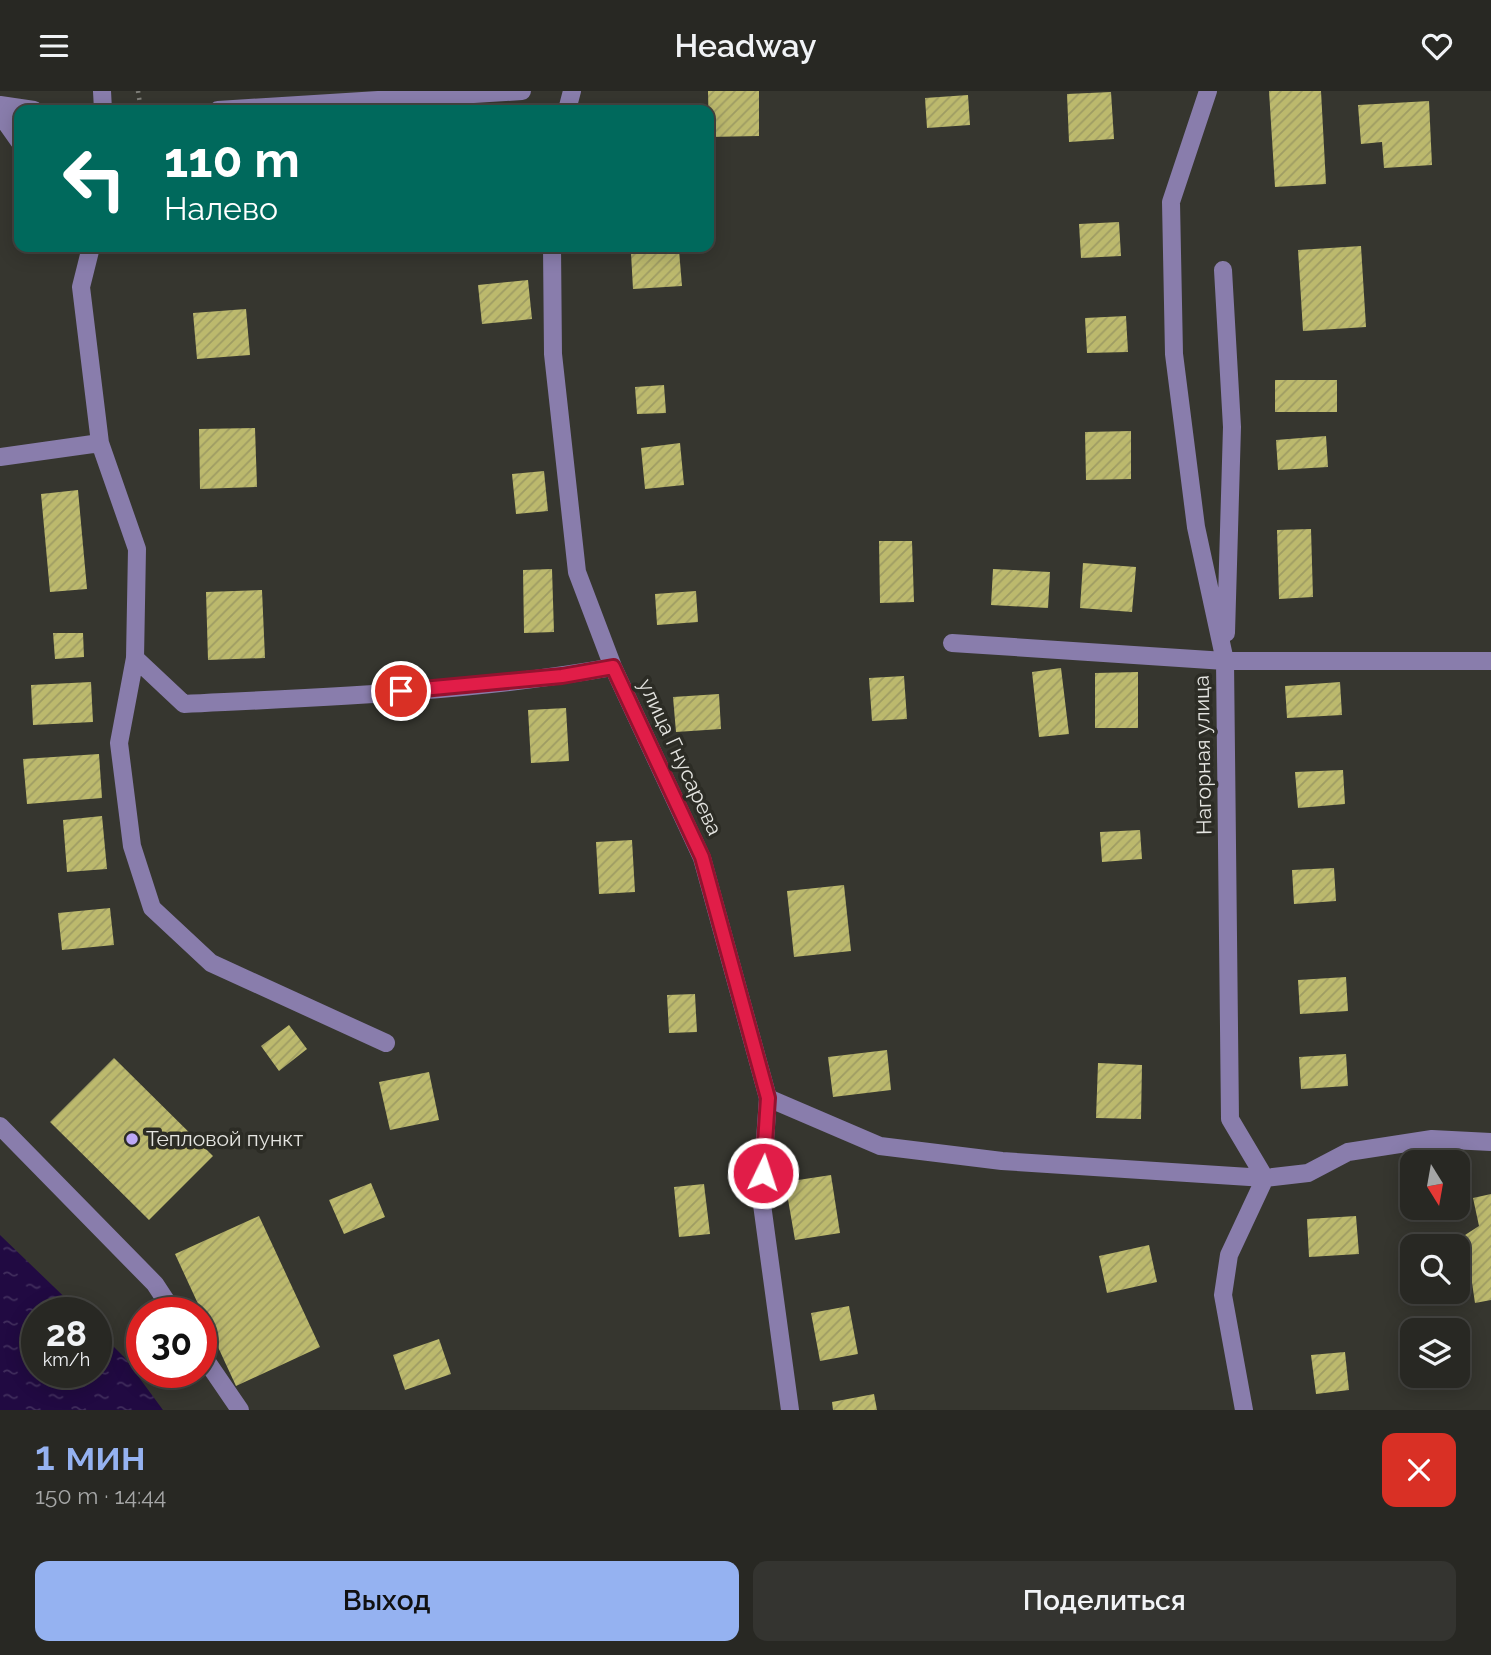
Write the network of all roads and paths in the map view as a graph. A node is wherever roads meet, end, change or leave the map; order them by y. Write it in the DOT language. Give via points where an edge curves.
graph roads {
  1 [pos="522,91"];
  2 [pos="1208,91"];
  3 [pos="298,105"];
  4 [pos="0,114"];
  5 [pos="14,134"];
  6 [pos="90,252"];
  7 [pos="552,252"];
  8 [pos="1223,270"];
  9 [pos="100,443"];
  10 [pos="0,457"];
  11 [pos="953,643"];
  12 [pos="135,658"];
  13 [pos="1225,661"];
  14 [pos="1491,661"];
  15 [pos="613,667"];
  16 [pos="386,1043"];
  17 [pos="768,1098"];
  18 [pos="0,1126"];
  19 [pos="1491,1142"];
  20 [pos="1265,1178"];
  21 [pos="164,1297"];
  22 [pos="217,1376"];
  23 [pos="240,1410"];
  24 [pos="790,1410"];
  25 [pos="1244,1410"];
  1 -- 3 [label="street"];
  2 -- 13 [label="street, Нагорная улица" via="1171,202 1174,354 1196,527"];
  4 -- 5 [label="street"];
  6 -- 9 [label="street" via="81,287"];
  7 -- 15 [label="street, улица Гнусарева" via="553,354 577,572"];
  8 -- 13 [label="street" via="1232,427"];
  9 -- 10 [label="street"];
  9 -- 12 [label="street" via="137,549"];
  11 -- 13 [label="street"];
  12 -- 15 [label="street" via="184,704 347,696"];
  12 -- 16 [label="street" via="119,743 132,846 152,908 211,963"];
  13 -- 14 [label="street"];
  13 -- 20 [label="street, Нагорная улица" via="1230,1119"];
  15 -- 17 [label="street, улица Гнусарева" via="702,857"];
  17 -- 20 [label="street" via="880,1146 1002,1161"];
  17 -- 24 [label="street, улица Гнусарева" via="761,1197"];
  18 -- 21 [label="street"];
  19 -- 20 [label="street" via="1432,1139 1348,1152 1308,1173"];
  20 -- 25 [label="street" via="1229,1255 1223,1295"];
  22 -- 23 [label="street"];
}
